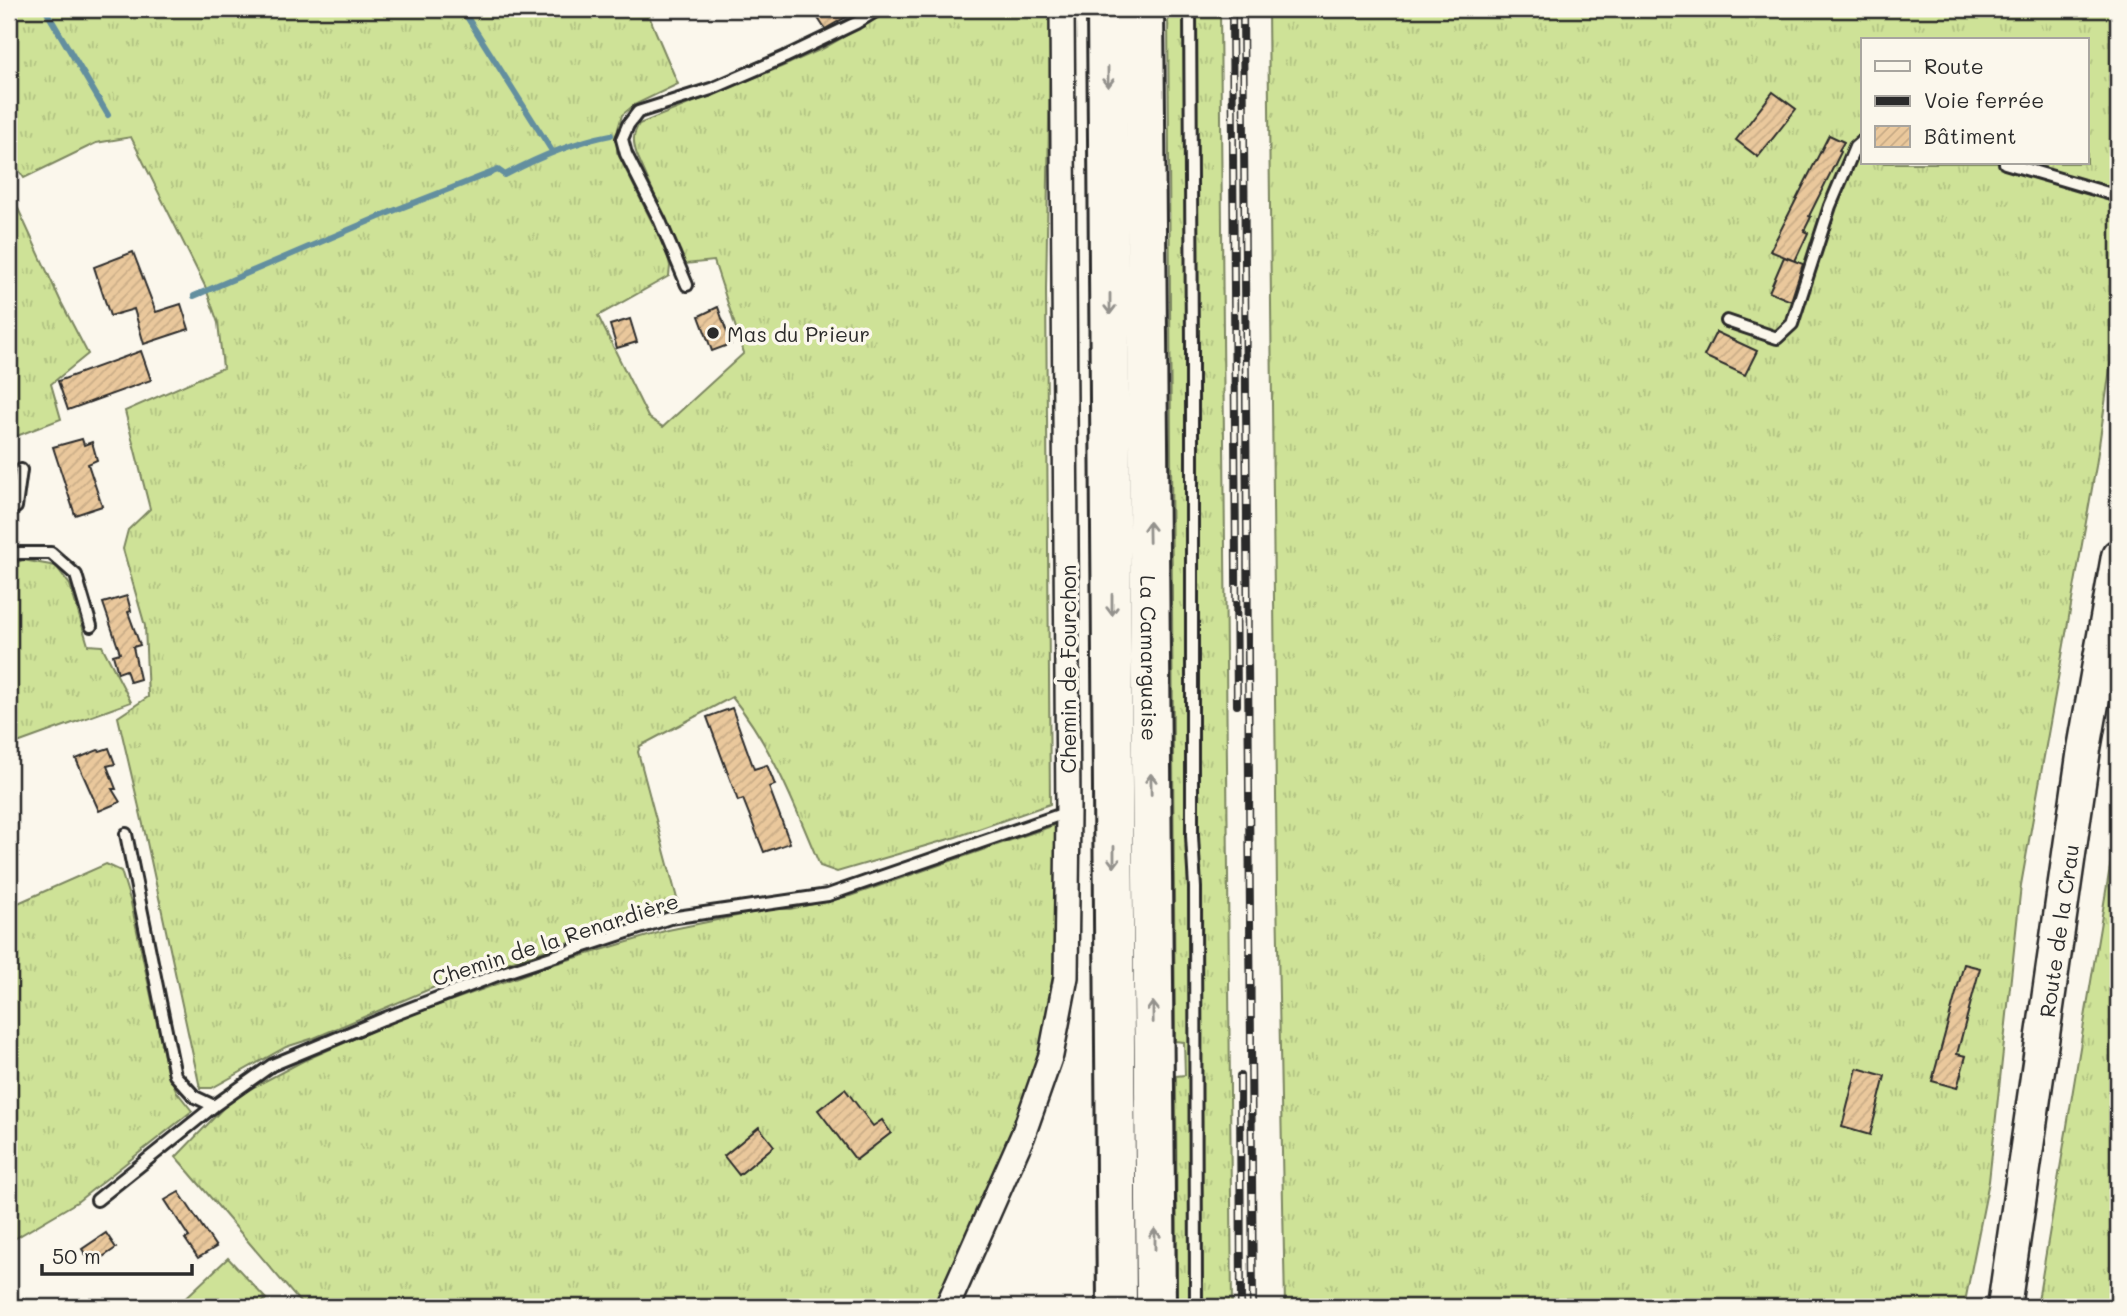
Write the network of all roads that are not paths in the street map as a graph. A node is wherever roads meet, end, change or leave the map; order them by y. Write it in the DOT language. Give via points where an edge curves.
graph roads {
  1 [pos="879,9"];
  2 [pos="1062,9"];
  3 [pos="1107,9"];
  4 [pos="1144,9"];
  5 [pos="1189,9"];
  6 [pos="1861,142"];
  7 [pos="2008,164"];
  8 [pos="2118,196"];
  9 [pos="687,285"];
  10 [pos="1727,321"];
  11 [pos="21,470"];
  12 [pos="9,511"];
  13 [pos="9,556"];
  14 [pos="2118,556"];
  15 [pos="91,626"];
  16 [pos="1068,812"];
  17 [pos="126,834"];
  18 [pos="214,1106"];
  19 [pos="97,1200"];
  20 [pos="947,1307"];
  21 [pos="1117,1307"];
  22 [pos="1156,1307"];
  23 [pos="1196,1307"];
  24 [pos="2004,1307"];
  1 -- 9 [label="lane" via="711,89 638,112 628,125 622,139 626,154"];
  2 -- 16 [label="street, Chemin de Fourchon"];
  3 -- 21 [label="highway, La Camarguaise, one-way"];
  22 -- 4 [label="highway, La Camarguaise, one-way"];
  5 -- 23 [label="lane"];
  6 -- 10 [label="lane" via="1830,206 1793,324 1777,338"];
  7 -- 8 [label="lane"];
  11 -- 12 [label="lane" via="16,507"];
  13 -- 15 [label="lane" via="51,553 76,575"];
  14 -- 24 [label="main road, Route de la Crau" via="2084,749"];
  16 -- 18 [label="lane, Chemin de la Renardière" via="828,895 670,918 497,975 272,1065"];
  16 -- 20 [label="street, Chemin de Fourchon" via="1066,977 1051,1055 1023,1135"];
  17 -- 18 [label="lane" via="175,1075 195,1097"];
  18 -- 19 [label="lane, Chemin de la Renardière"];
}
